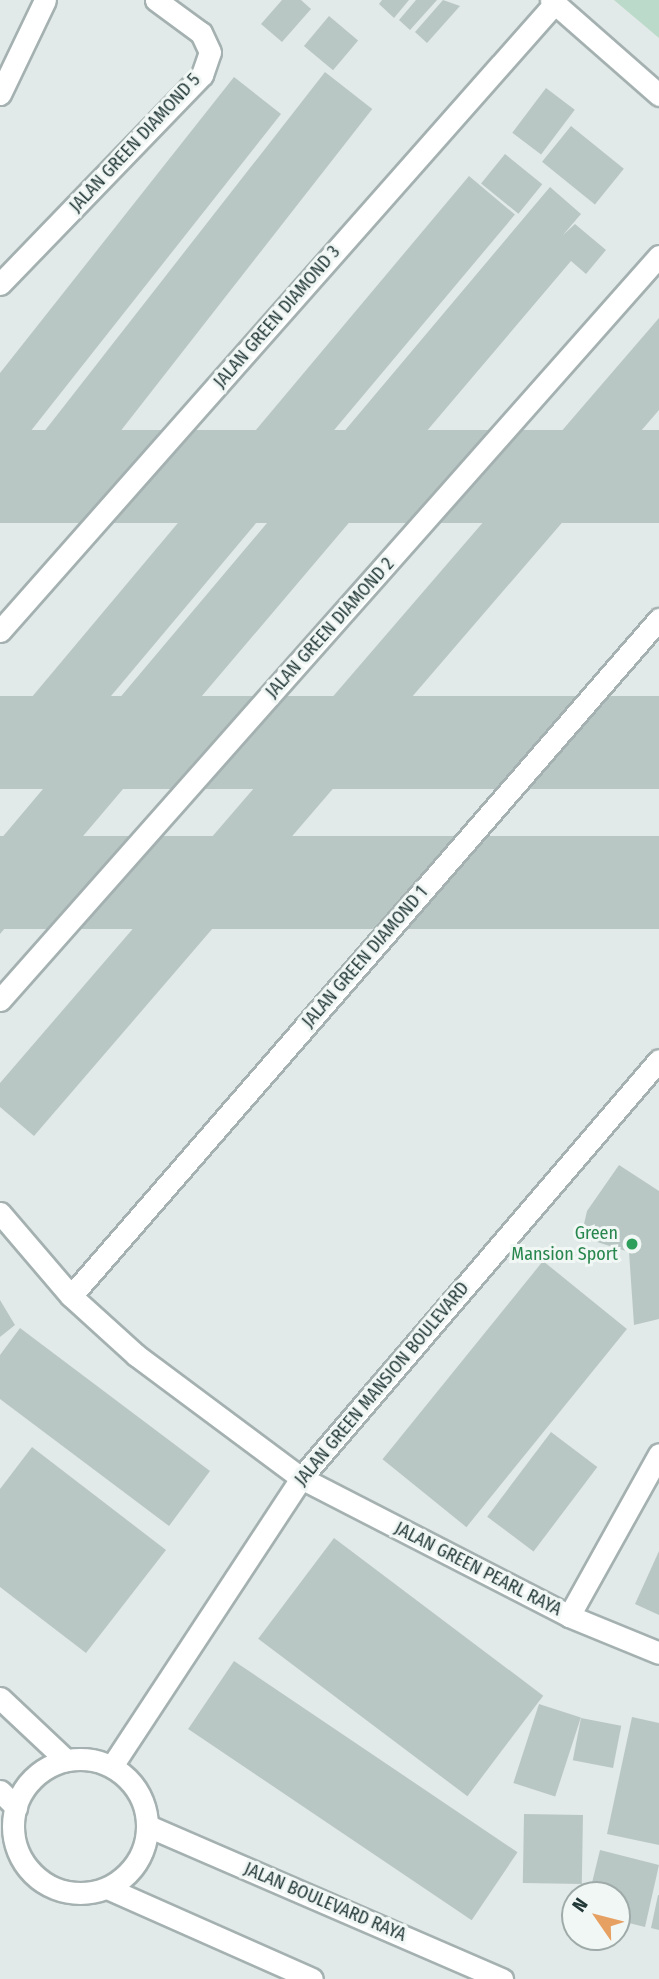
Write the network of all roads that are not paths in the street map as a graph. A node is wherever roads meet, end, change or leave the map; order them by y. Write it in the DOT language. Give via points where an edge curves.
graph roads {
  1 [pos="45,0"];
  2 [pos="156,0"];
  3 [pos="553,2"];
  4 [pos="0,94"];
  5 [pos="659,95"];
  6 [pos="659,256"];
  7 [pos="0,284"];
  8 [pos="659,619"];
  9 [pos="0,631"];
  10 [pos="0,1000"];
  11 [pos="659,1060"];
  12 [pos="0,1213"];
  13 [pos="71,1296"];
  14 [pos="659,1454"];
  15 [pos="301,1478"];
  16 [pos="569,1616"];
  17 [pos="659,1653"];
  18 [pos="0,1698"];
  19 [pos="66,1760"];
  20 [pos="112,1766"];
  21 [pos="0,1791"];
  22 [pos="16,1807"];
  23 [pos="148,1826"];
  24 [pos="107,1888"];
  25 [pos="312,1979"];
  26 [pos="502,1979"];
  1 -- 4 [label="street"];
  2 -- 7 [label="street, JALAN GREEN DIAMOND 5" via="201,33 210,52 202,75"];
  3 -- 5 [label="street"];
  3 -- 9 [label="street, JALAN GREEN DIAMOND 3"];
  6 -- 10 [label="street, JALAN GREEN DIAMOND 2"];
  8 -- 13 [label="street, JALAN GREEN DIAMOND 1"];
  11 -- 15 [label="street, JALAN GREEN MANSION BOULEVARD"];
  12 -- 13 [label="street, JALAN GREEN PEARL RAYA"];
  13 -- 15 [label="street, JALAN GREEN PEARL RAYA" via="199,1407"];
  14 -- 16 [label="street"];
  15 -- 16 [label="street, JALAN GREEN PEARL RAYA"];
  15 -- 20 [label="street, JALAN GREEN MANSION BOULEVARD"];
  16 -- 17 [label="street, JALAN GREEN PEARL RAYA"];
  18 -- 19 [label="street"];
  19 -- 20 [label="street" via="90,1758"];
  19 -- 22 [label="street" via="39,1773"];
  20 -- 23 [label="street" via="138,1791"];
  21 -- 22 [label="street"];
  22 -- 24 [label="street" via="13,1830 18,1853 40,1881 73,1893"];
  23 -- 24 [label="street" via="137,1863"];
  23 -- 26 [label="street, JALAN BOULEVARD RAYA"];
  24 -- 25 [label="street"];
}
